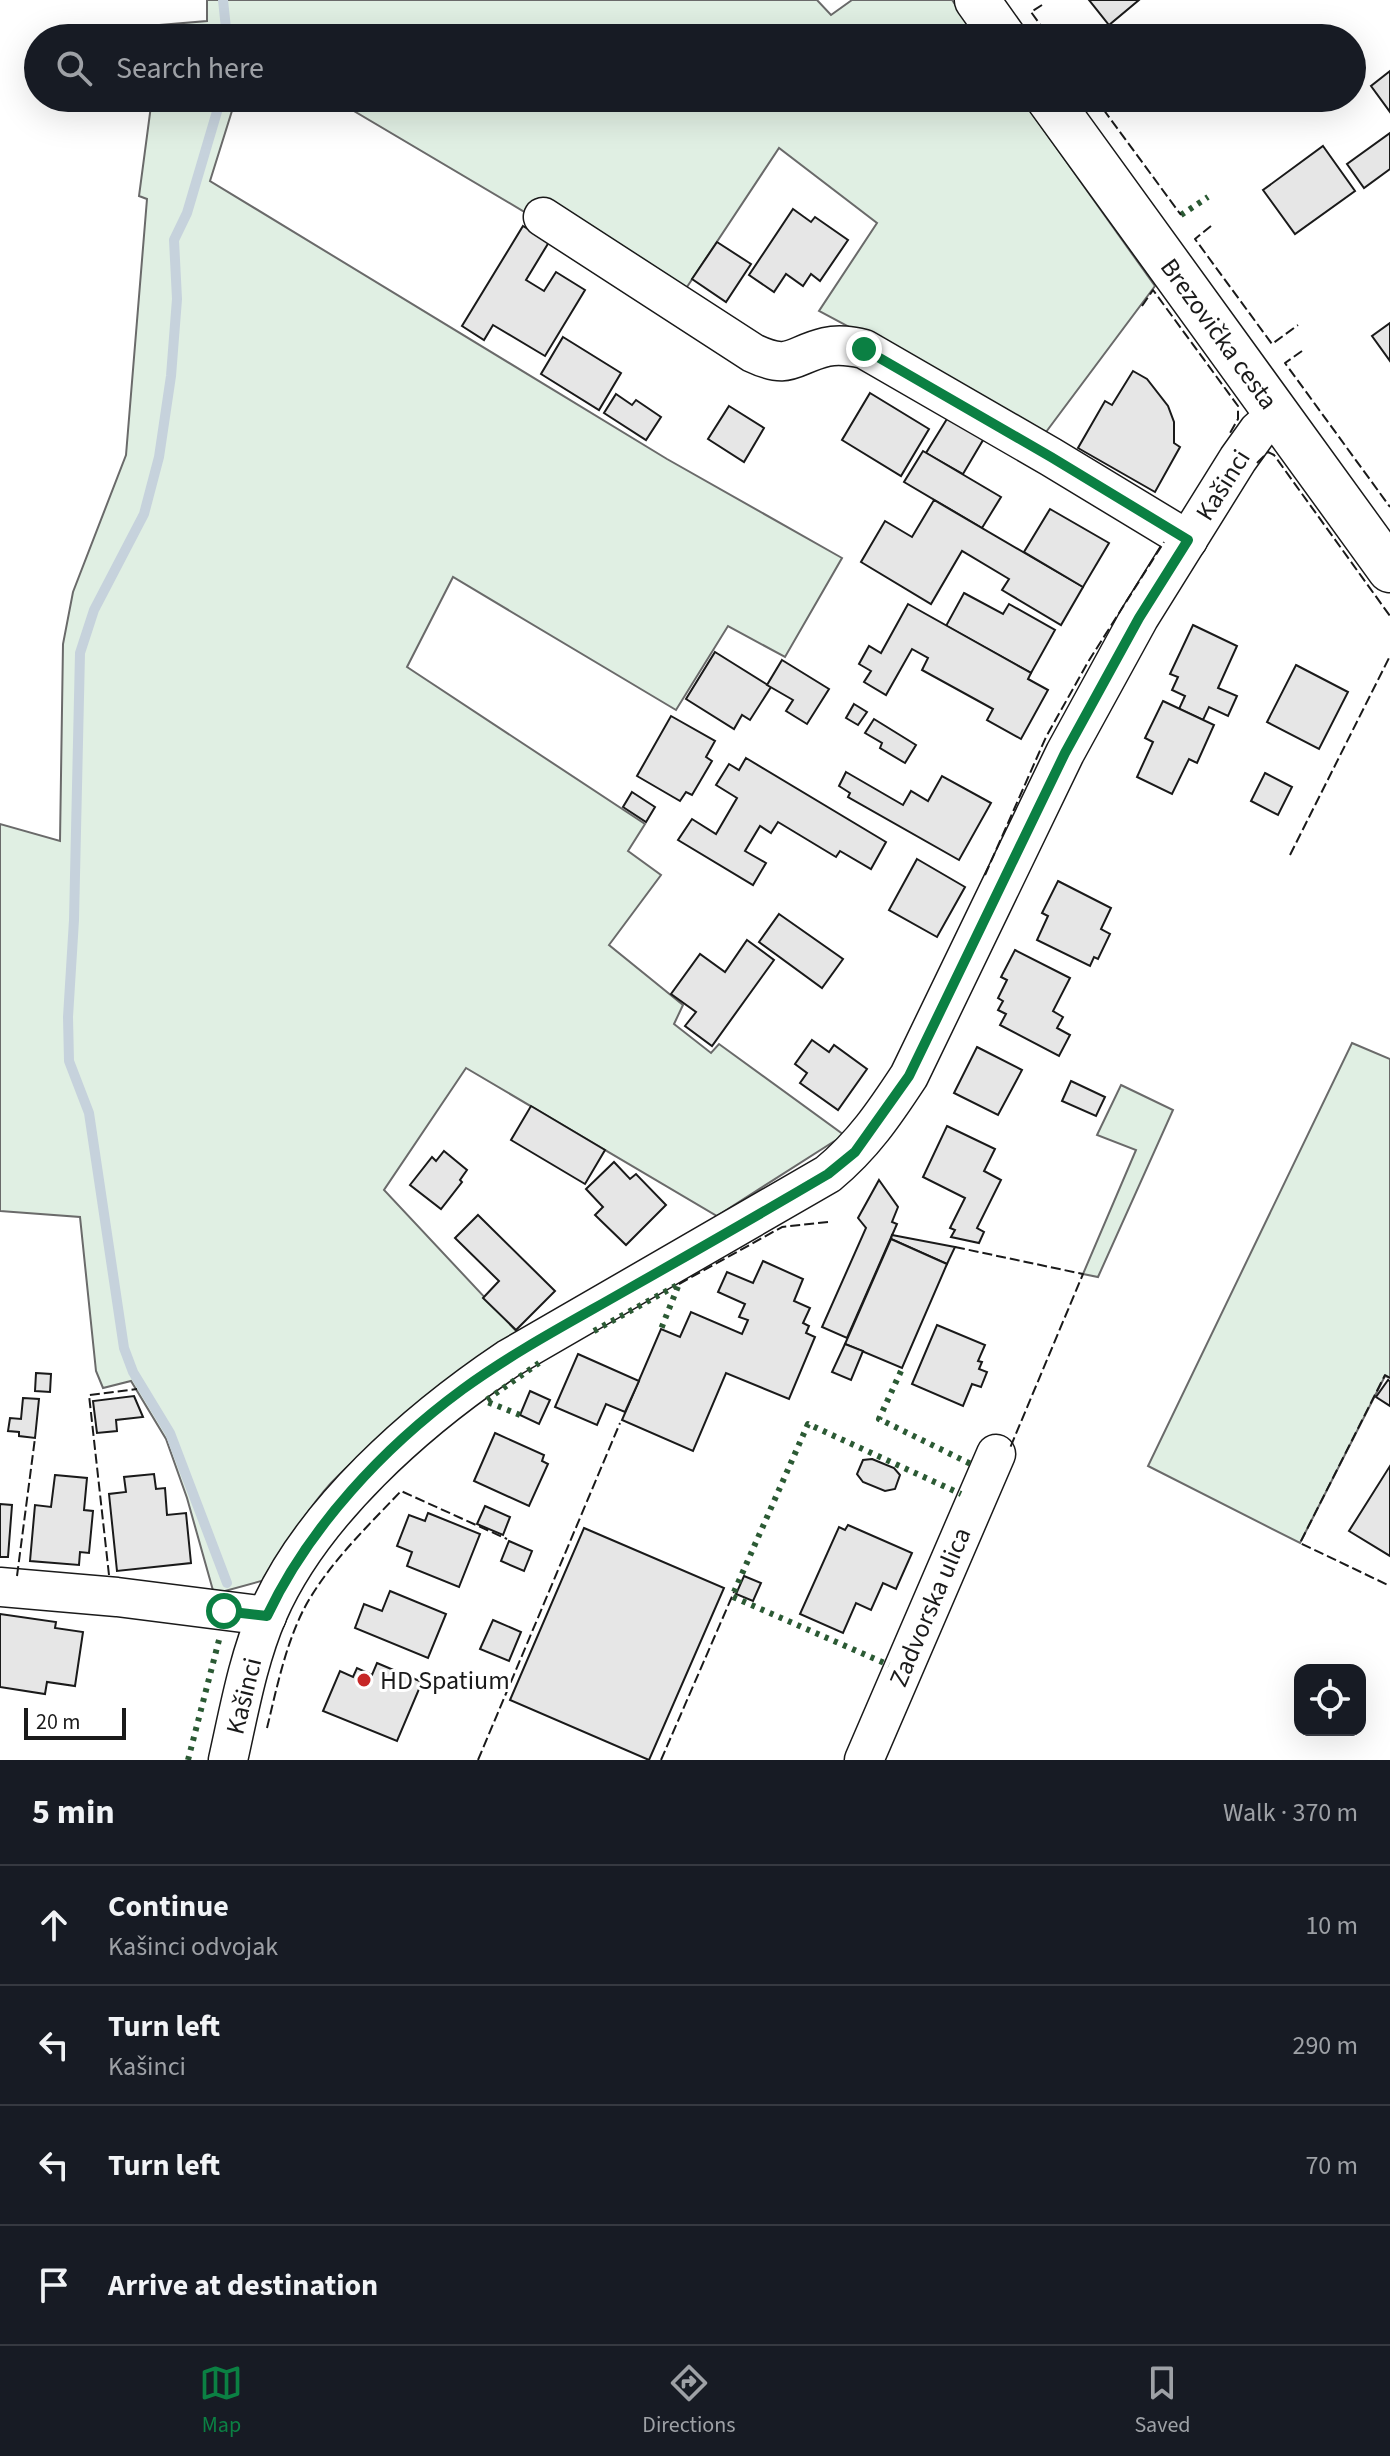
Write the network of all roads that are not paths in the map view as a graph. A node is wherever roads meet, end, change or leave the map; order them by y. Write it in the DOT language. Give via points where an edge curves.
graph roads {
  1 [pos="977,0"];
  2 [pos="994,24"];
  3 [pos="1058,112"];
  4 [pos="543,217"];
  5 [pos="1277,414"];
  6 [pos="1188,540"];
  7 [pos="1390,570"];
  8 [pos="996,1454"];
  9 [pos="0,1587"];
  10 [pos="267,1616"];
  11 [pos="228,1760"];
  12 [pos="864,1760"];
  1 -- 2 [label="main road"];
  3 -- 5 [label="main road, Brezovička cesta"];
  4 -- 6 [label="street" via="753,353 787,361 824,348 864,349"];
  5 -- 6 [label="street, Kašinci" via="1251,441"];
  5 -- 7 [label="main road, Brezovička cesta"];
  6 -- 10 [label="street, Kašinci" via="1065,753 909,1076 855,1152 828,1174 462,1390 348,1497 302,1553"];
  8 -- 12 [label="street, Zadvorska ulica"];
  9 -- 10 [label="street"];
  10 -- 11 [label="street, Kašinci"];
}
